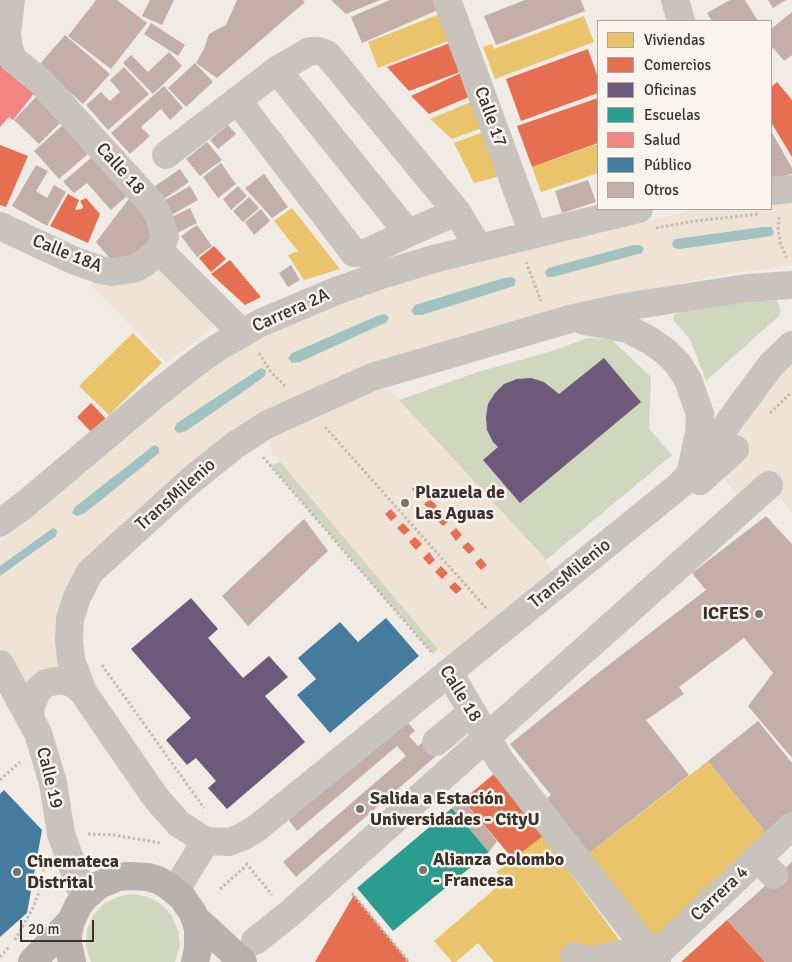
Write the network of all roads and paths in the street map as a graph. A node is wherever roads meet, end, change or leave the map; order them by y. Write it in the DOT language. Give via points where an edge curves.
graph roads {
  1 [pos="11,0"];
  2 [pos="447,0"];
  3 [pos="675,0"];
  4 [pos="681,20"];
  5 [pos="277,70"];
  6 [pos="237,100"];
  7 [pos="166,155"];
  8 [pos="776,202"];
  9 [pos="742,210"];
  10 [pos="456,212"];
  11 [pos="643,219"];
  12 [pos="0,226"];
  13 [pos="408,232"];
  14 [pos="525,236"];
  15 [pos="479,248"];
  16 [pos="159,250"];
  17 [pos="791,275"];
  18 [pos="560,322"];
  19 [pos="242,333"];
  20 [pos="792,345"];
  21 [pos="305,406"];
  22 [pos="735,449"];
  23 [pos="254,462"];
  24 [pos="691,473"];
  25 [pos="769,486"];
  26 [pos="0,523"];
  27 [pos="504,628"];
  28 [pos="100,662"];
  29 [pos="0,664"];
  30 [pos="452,678"];
  31 [pos="83,692"];
  32 [pos="472,712"];
  33 [pos="31,718"];
  34 [pos="409,724"];
  35 [pos="436,742"];
  36 [pos="493,749"];
  37 [pos="25,757"];
  38 [pos="0,780"];
  39 [pos="205,809"];
  40 [pos="792,826"];
  41 [pos="61,834"];
  42 [pos="211,846"];
  43 [pos="44,860"];
  44 [pos="335,873"];
  45 [pos="175,891"];
  46 [pos="84,898"];
  47 [pos="288,915"];
  48 [pos="194,917"];
  49 [pos="71,921"];
  50 [pos="249,952"];
  51 [pos="574,956"];
  52 [pos="0,957"];
  53 [pos="651,957"];
  54 [pos="68,959"];
  55 [pos="32,962"];
  56 [pos="195,962"];
  57 [pos="409,962"];
  1 -- 16 [label="street, Calle 18" via="7,34 13,58 41,82 153,205 165,237"];
  2 -- 14 [label="street, Calle 17"];
  3 -- 4 [label="street"];
  5 -- 6 [label="street"];
  5 -- 10 [label="street" via="310,51 327,54"];
  5 -- 13 [label="street"];
  6 -- 7 [label="street"];
  6 -- 13 [label="street" via="354,253 366,254"];
  8 -- 17 [label="path" via="780,242"];
  9 -- 11 [label="path" via="695,221"];
  10 -- 13 [label="street"];
  10 -- 15 [label="street"];
  11 -- 14 [label="street, Carrera 2A"];
  12 -- 16 [label="street, Calle 18A" via="75,261 112,272 133,269"];
  14 -- 15 [label="street, Carrera 2A"];
  14 -- 18 [label="path"];
  15 -- 19 [label="street, Carrera 2A" via="344,288"];
  16 -- 19 [label="street"];
  17 -- 18 [label="street, TransMilenio" via="747,288 624,307"];
  18 -- 21 [label="street, TransMilenio" via="372,377"];
  18 -- 24 [label="street, TransMilenio" via="604,324 628,329 665,351 678,364 688,380 700,414"];
  19 -- 21 [label="path" via="270,371"];
  19 -- 26 [label="street, Carrera 2A" via="190,368"];
  20 -- 24 [label="street, TransMilenio" via="771,365"];
  21 -- 27 [label="path"];
  21 -- 31 [label="street, TransMilenio" via="235,445 90,572 70,618 72,660"];
  22 -- 30 [label="street"];
  23 -- 30 [label="path, Calle 18" via="262,456"];
  24 -- 27 [label="street, TransMilenio"];
  25 -- 36 [label="street"];
  27 -- 30 [label="street, TransMilenio"];
  28 -- 39 [label="path"];
  29 -- 33 [label="street, Calle 19"];
  30 -- 32 [label="street, Calle 18"];
  30 -- 34 [label="street"];
  30 -- 42 [label="street, TransMilenio" via="257,828 242,837"];
  31 -- 33 [label="street" via="76,684 66,681 46,683 35,696 30,708"];
  31 -- 42 [label="street, TransMilenio" via="156,798 179,824"];
  32 -- 35 [label="street"];
  32 -- 36 [label="street, Calle 18"];
  33 -- 41 [label="street, Calle 19" via="53,783"];
  36 -- 44 [label="street"];
  36 -- 53 [label="street, Calle 18"];
  37 -- 38 [label="path"];
  40 -- 53 [label="street, Carrera 4" via="766,867"];
  41 -- 42 [label="path"];
  41 -- 46 [label="street, Calle 19"];
  42 -- 45 [label="street"];
  42 -- 47 [label="path"];
  43 -- 52 [label="path" via="41,886 33,908 14,941"];
  44 -- 47 [label="street"];
  44 -- 57 [label="path"];
  45 -- 46 [label="main road" via="158,880 128,876 104,882"];
  45 -- 48 [label="main road"];
  46 -- 49 [label="main road"];
  47 -- 50 [label="street"];
  48 -- 50 [label="main road"];
  48 -- 56 [label="main road" via="199,939"];
  49 -- 54 [label="main road"];
  49 -- 55 [label="main road"];
  51 -- 53 [label="street" via="590,960"];
}
